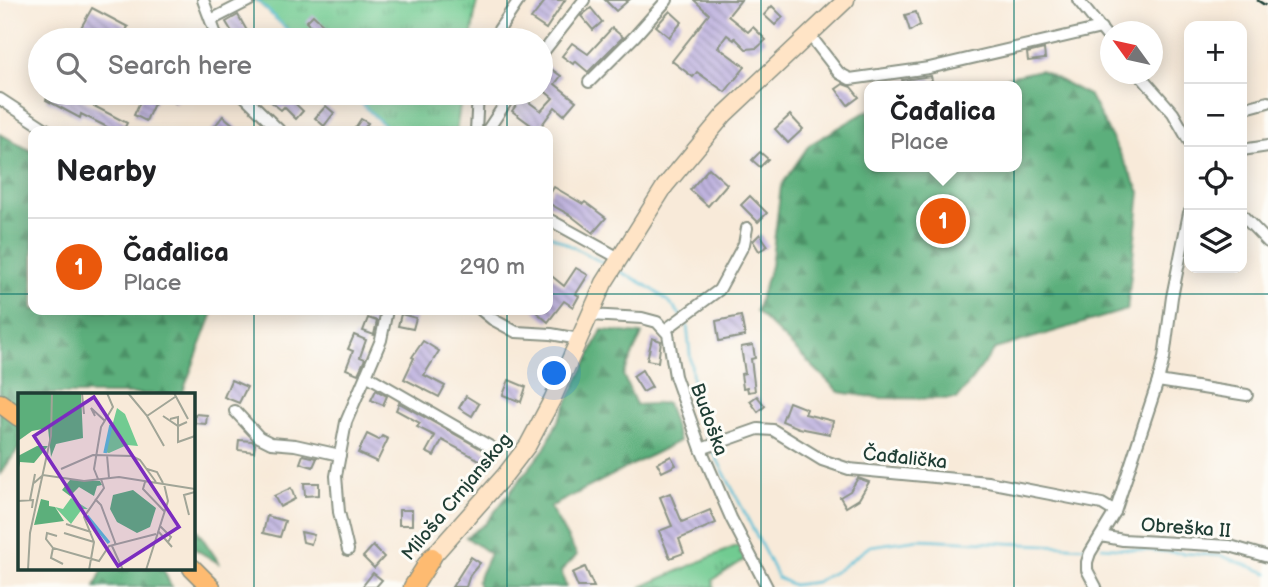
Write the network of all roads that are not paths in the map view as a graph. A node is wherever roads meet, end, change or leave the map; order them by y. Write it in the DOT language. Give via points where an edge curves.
graph roads {
  1 [pos="203,0"];
  2 [pos="519,0"];
  3 [pos="584,0"];
  4 [pos="667,0"];
  5 [pos="846,0"];
  6 [pos="1078,0"];
  7 [pos="246,3"];
  8 [pos="211,20"];
  9 [pos="1100,27"];
  10 [pos="214,28"];
  11 [pos="500,28"];
  12 [pos="1100,28"];
  13 [pos="809,34"];
  14 [pos="553,40"];
  15 [pos="589,82"];
  16 [pos="1148,84"];
  17 [pos="0,99"];
  18 [pos="1268,102"];
  19 [pos="253,105"];
  20 [pos="477,105"];
  21 [pos="504,105"];
  22 [pos="1247,108"];
  23 [pos="1184,123"];
  24 [pos="41,126"];
  25 [pos="275,126"];
  26 [pos="476,126"];
  27 [pos="490,126"];
  28 [pos="1268,146"];
  29 [pos="1247,149"];
  30 [pos="1247,220"];
  31 [pos="553,222"];
  32 [pos="747,228"];
  33 [pos="1184,238"];
  34 [pos="1268,242"];
  35 [pos="617,261"];
  36 [pos="386,315"];
  37 [pos="487,315"];
  38 [pos="590,315"];
  39 [pos="669,327"];
  40 [pos="579,339"];
  41 [pos="366,374"];
  42 [pos="1158,381"];
  43 [pos="1247,395"];
  44 [pos="0,403"];
  45 [pos="235,411"];
  46 [pos="18,416"];
  47 [pos="491,447"];
  48 [pos="701,449"];
  49 [pos="340,455"];
  50 [pos="1115,512"];
  51 [pos="1101,536"];
  52 [pos="348,550"];
  53 [pos="432,557"];
  54 [pos="1268,558"];
  55 [pos="194,570"];
  56 [pos="211,585"];
  57 [pos="407,587"];
  58 [pos="413,587"];
  59 [pos="767,587"];
  60 [pos="1096,587"];
  1 -- 8 [label="street"];
  2 -- 11 [label="street"];
  3 -- 14 [label="street"];
  4 -- 15 [label="street"];
  5 -- 13 [label="main road"];
  6 -- 9 [label="street"];
  7 -- 8 [label="street"];
  8 -- 10 [label="street"];
  12 -- 13 [label="street" via="929,68 850,79 839,73"];
  13 -- 35 [label="main road" via="691,153"];
  16 -- 23 [label="street"];
  17 -- 24 [label="street"];
  18 -- 22 [label="street"];
  19 -- 25 [label="street"];
  20 -- 26 [label="street"];
  21 -- 27 [label="street"];
  28 -- 29 [label="street"];
  30 -- 34 [label="street"];
  31 -- 35 [label="street"];
  32 -- 39 [label="street" via="744,244 719,289"];
  33 -- 42 [label="street"];
  35 -- 38 [label="main road, Miloša Crnjanskog"];
  36 -- 41 [label="street"];
  37 -- 40 [label="street" via="516,332"];
  38 -- 39 [label="street" via="642,318"];
  38 -- 40 [label="main road, Miloša Crnjanskog"];
  39 -- 48 [label="street, Budoška" via="676,376"];
  40 -- 53 [label="main road, Miloša Crnjanskog" via="528,445"];
  41 -- 47 [label="street"];
  41 -- 49 [label="street" via="346,422"];
  42 -- 43 [label="street"];
  42 -- 50 [label="street"];
  44 -- 46 [label="main road"];
  45 -- 49 [label="street" via="271,443"];
  48 -- 50 [label="street, Čađalička" via="758,429 773,430 822,460 849,469 988,482 1102,504"];
  48 -- 59 [label="street, Budoška"];
  49 -- 52 [label="street" via="336,476 339,512"];
  50 -- 51 [label="street"];
  51 -- 54 [label="street, Obreška II" via="1230,546"];
  51 -- 60 [label="street" via="1087,562"];
  53 -- 57 [label="main road, Miloša Crnjanskog"];
  53 -- 58 [label="main road"];
  55 -- 56 [label="main road"];
}
